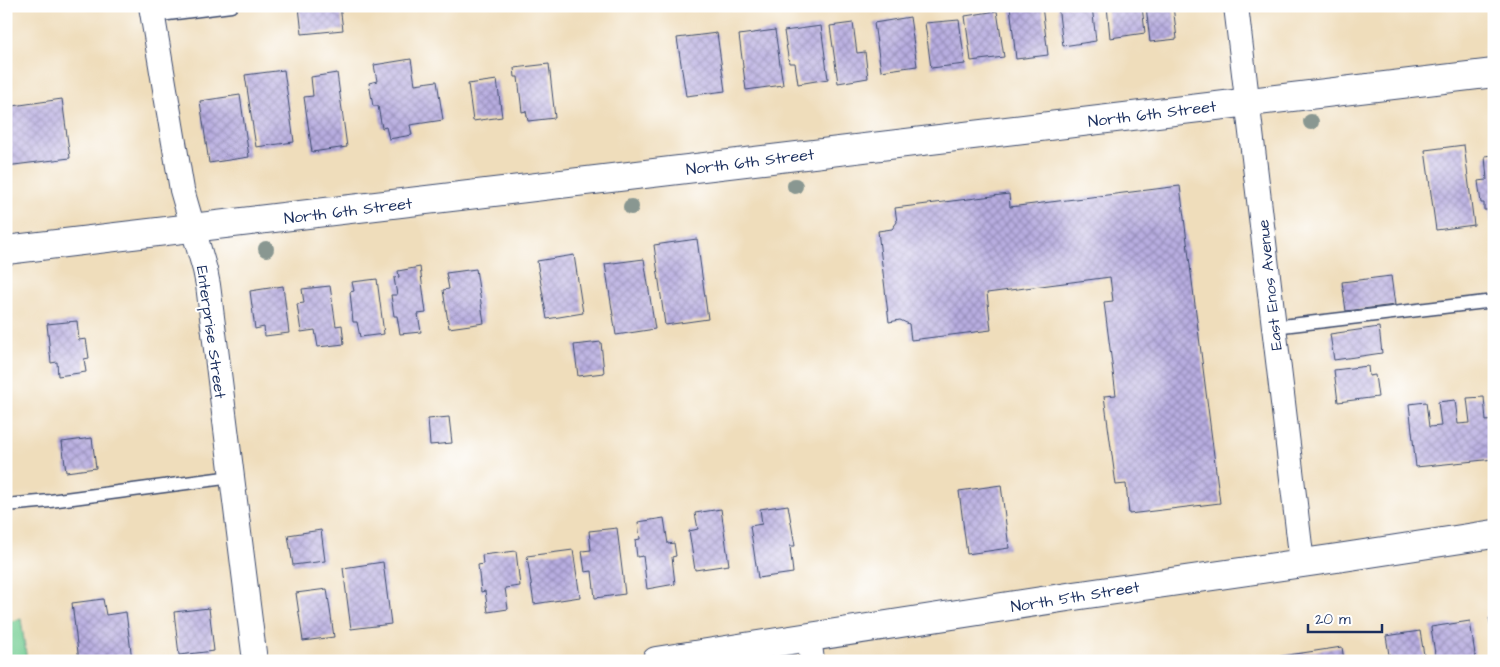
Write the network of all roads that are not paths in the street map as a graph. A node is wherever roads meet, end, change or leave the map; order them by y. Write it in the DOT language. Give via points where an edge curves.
graph roads {
  1 [pos="231,6"];
  2 [pos="1236,6"];
  3 [pos="152,11"];
  4 [pos="1494,73"];
  5 [pos="1248,101"];
  6 [pos="193,228"];
  7 [pos="6,250"];
  8 [pos="1494,301"];
  9 [pos="1274,327"];
  10 [pos="232,477"];
  11 [pos="6,505"];
  12 [pos="1494,534"];
  13 [pos="1302,563"];
  14 [pos="810,649"];
  15 [pos="255,661"];
  16 [pos="656,661"];
  1 -- 3 [label="lane"];
  2 -- 5 [label="street, East Enos Avenue"];
  3 -- 6 [label="street, Enterprise Street" via="180,176"];
  4 -- 5 [label="main road, North 6th Street"];
  5 -- 6 [label="main road, North 6th Street"];
  5 -- 9 [label="street, East Enos Avenue"];
  6 -- 7 [label="main road, North 6th Street"];
  6 -- 10 [label="street, Enterprise Street" via="208,286"];
  8 -- 9 [label="lane"];
  9 -- 13 [label="street, East Enos Avenue"];
  10 -- 11 [label="lane"];
  10 -- 15 [label="street, Enterprise Street"];
  12 -- 13 [label="main road, North 5th Street"];
  13 -- 14 [label="main road, North 5th Street" via="1083,595"];
  14 -- 16 [label="main road, North 5th Street"];
}
